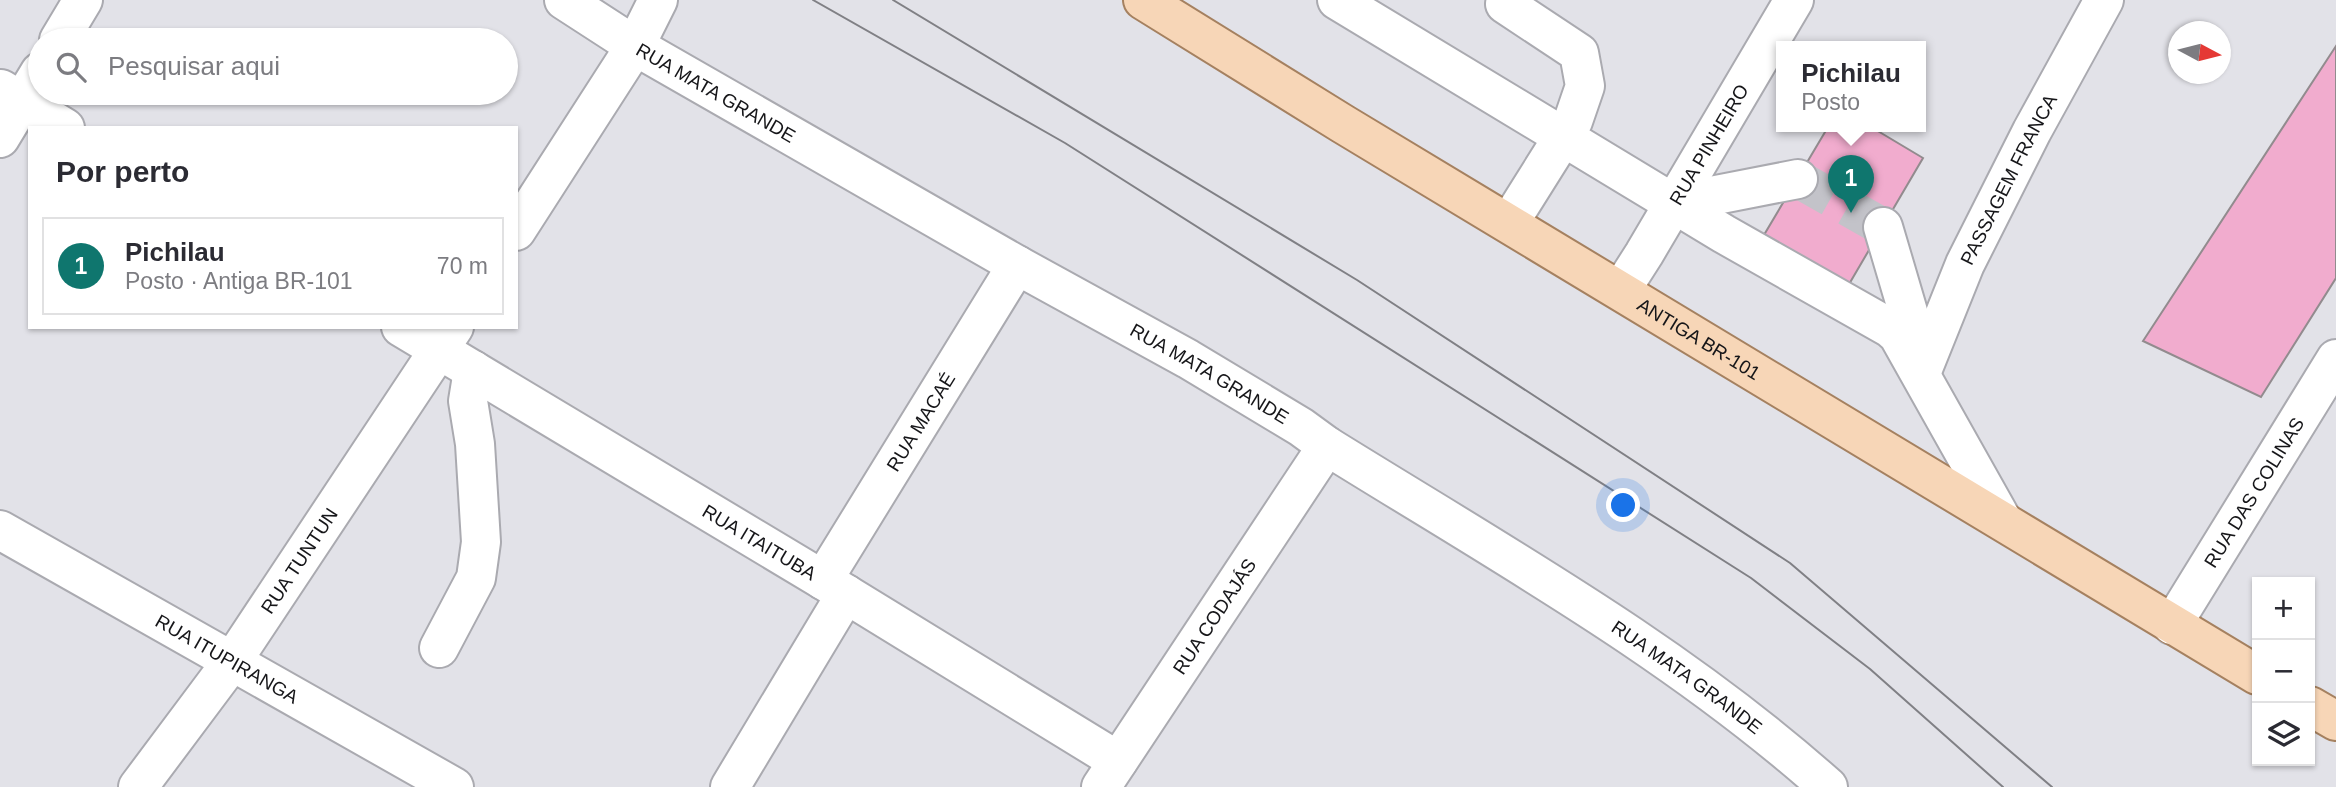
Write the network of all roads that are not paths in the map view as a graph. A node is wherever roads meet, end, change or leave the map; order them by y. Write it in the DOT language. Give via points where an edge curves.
graph roads {
  1 [pos="83,0"];
  2 [pos="564,0"];
  3 [pos="658,0"];
  4 [pos="1143,0"];
  5 [pos="1338,0"];
  6 [pos="1794,0"];
  7 [pos="2104,0"];
  8 [pos="1505,4"];
  9 [pos="66,28"];
  10 [pos="635,46"];
  11 [pos="21,88"];
  12 [pos="40,105"];
  13 [pos="63,126"];
  14 [pos="1563,136"];
  15 [pos="0,138"];
  16 [pos="1798,179"];
  17 [pos="1675,203"];
  18 [pos="1508,223"];
  19 [pos="518,227"];
  20 [pos="1883,227"];
  21 [pos="1017,265"];
  22 [pos="1621,290"];
  23 [pos="408,329"];
  24 [pos="446,339"];
  25 [pos="2336,359"];
  26 [pos="473,370"];
  27 [pos="1928,381"];
  28 [pos="1327,446"];
  29 [pos="2002,520"];
  30 [pos="0,530"];
  31 [pos="835,587"];
  32 [pos="2172,625"];
  33 [pos="439,648"];
  34 [pos="233,660"];
  35 [pos="2252,673"];
  36 [pos="2315,709"];
  37 [pos="2336,721"];
  38 [pos="1110,774"];
  39 [pos="138,787"];
  40 [pos="454,787"];
  41 [pos="730,787"];
  42 [pos="1828,787"];
  1 -- 9 [label="street"];
  2 -- 10 [label="street, RUA MATA GRANDE"];
  3 -- 10 [label="street"];
  4 -- 18 [label="main road, ANTIGA BR-101"];
  5 -- 14 [label="street"];
  6 -- 17 [label="street, RUA PINHEIRO"];
  7 -- 27 [label="street, PASSAGEM FRANCA" via="1971,252"];
  8 -- 14 [label="street" via="1579,53 1585,86"];
  10 -- 19 [label="street"];
  10 -- 21 [label="street, RUA MATA GRANDE"];
  11 -- 15 [label="street"];
  12 -- 13 [label="street"];
  14 -- 17 [label="street"];
  14 -- 18 [label="street"];
  16 -- 17 [label="street"];
  17 -- 22 [label="street, RUA PINHEIRO"];
  17 -- 27 [label="street" via="1890,328"];
  18 -- 22 [label="main road, ANTIGA BR-101"];
  20 -- 27 [label="street"];
  21 -- 28 [label="street, RUA MATA GRANDE" via="1188,359"];
  21 -- 31 [label="street, RUA MACAÉ"];
  22 -- 29 [label="main road, ANTIGA BR-101"];
  23 -- 24 [label="street, RUA ITAITUBA"];
  24 -- 26 [label="street, RUA ITAITUBA"];
  24 -- 34 [label="street, RUA TUNTUN"];
  25 -- 32 [label="street, RUA DAS COLINAS"];
  26 -- 31 [label="street, RUA ITAITUBA"];
  26 -- 33 [label="street" via="468,401 481,542 476,578"];
  27 -- 29 [label="street"];
  28 -- 38 [label="street, RUA CODAJÁS"];
  28 -- 42 [label="street, RUA MATA GRANDE" via="1668,660 1783,746"];
  29 -- 32 [label="main road, ANTIGA BR-101"];
  30 -- 34 [label="street, RUA ITUPIRANGA"];
  31 -- 38 [label="street, RUA ITAITUBA"];
  31 -- 41 [label="street, RUA MACAÉ"];
  32 -- 35 [label="main road, ANTIGA BR-101"];
  34 -- 39 [label="street, RUA TUNTUN"];
  34 -- 40 [label="street, RUA ITUPIRANGA"];
  36 -- 37 [label="main road"];
}
